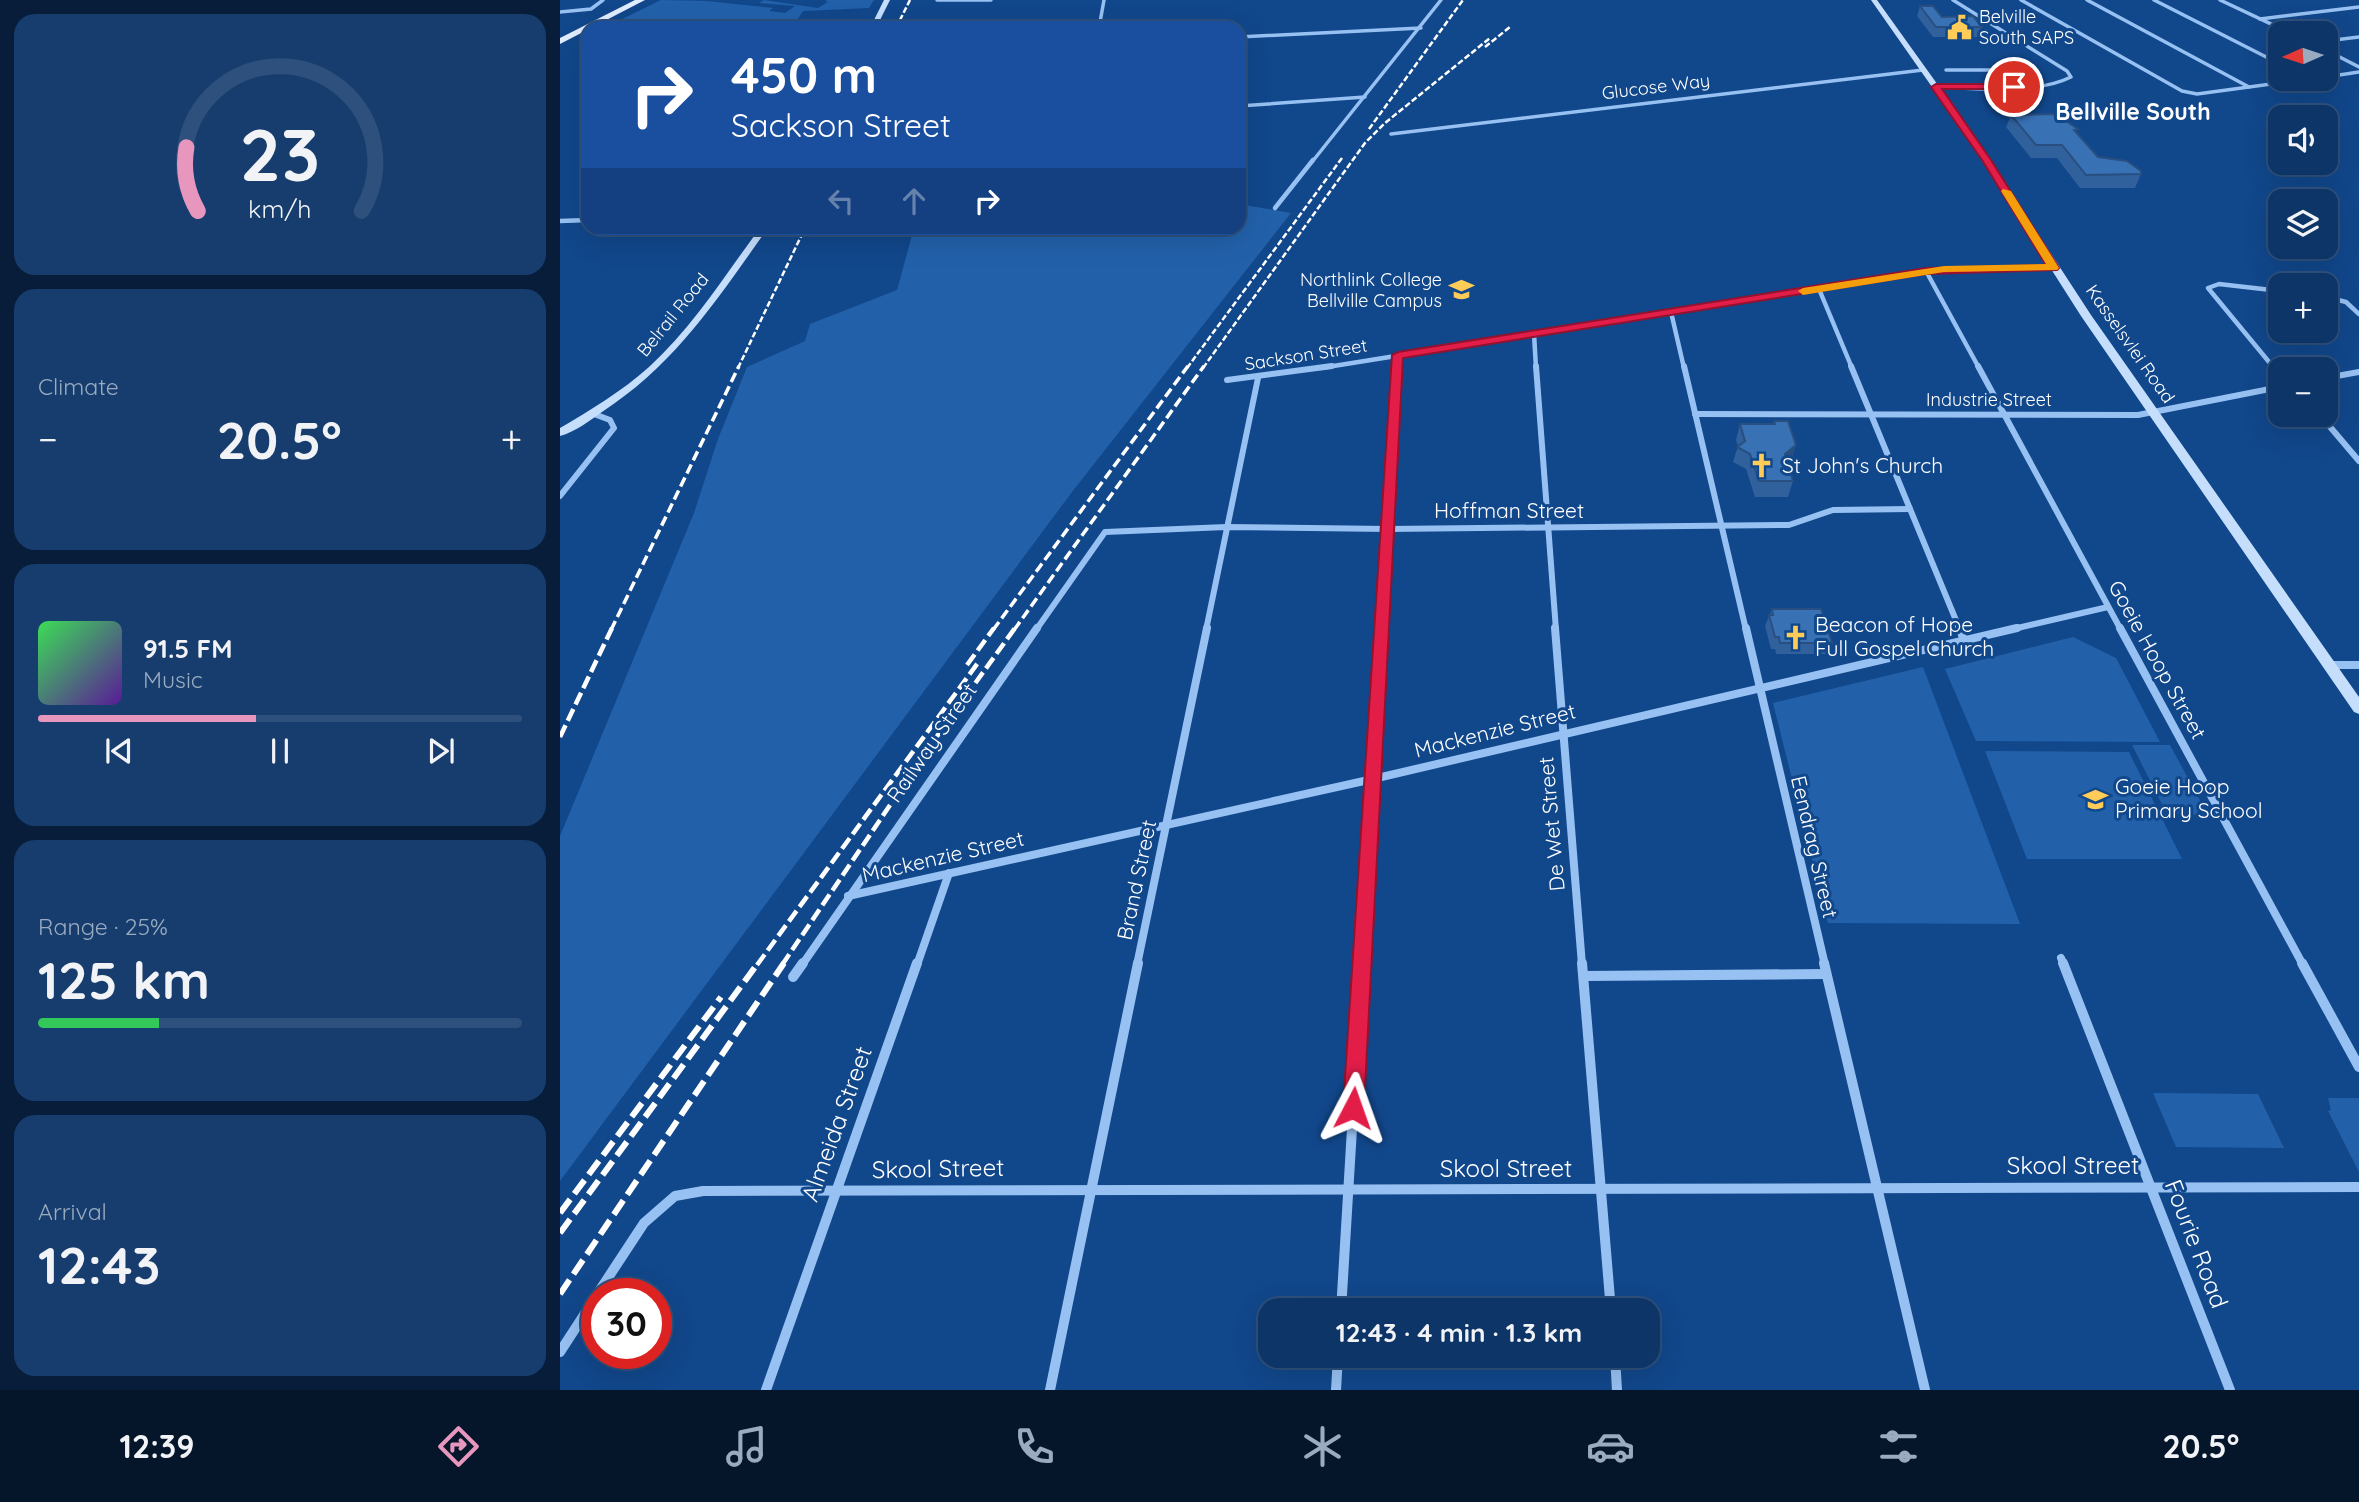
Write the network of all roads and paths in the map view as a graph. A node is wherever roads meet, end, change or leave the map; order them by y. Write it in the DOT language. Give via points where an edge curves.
graph roads {
  1 [pos="603,0"];
  2 [pos="641,0"];
  3 [pos="887,0"];
  4 [pos="937,0"];
  5 [pos="991,0"];
  6 [pos="1104,0"];
  7 [pos="1441,0"];
  8 [pos="1874,0"];
  9 [pos="1953,0"];
  10 [pos="2021,0"];
  11 [pos="2087,0"];
  12 [pos="2154,0"];
  13 [pos="2220,0"];
  14 [pos="628,6"];
  15 [pos="2359,7"];
  16 [pos="560,12"];
  17 [pos="2260,19"];
  18 [pos="596,21"];
  19 [pos="600,21"];
  20 [pos="876,21"];
  21 [pos="1100,21"];
  22 [pos="2268,23"];
  23 [pos="581,28"];
  24 [pos="1420,28"];
  25 [pos="581,31"];
  26 [pos="1246,37"];
  27 [pos="2359,37"];
  28 [pos="560,38"];
  29 [pos="2338,40"];
  30 [pos="2338,56"];
  31 [pos="2268,58"];
  32 [pos="2004,63"];
  33 [pos="2359,66"];
  34 [pos="2013,69"];
  35 [pos="1923,70"];
  36 [pos="1946,70"];
  37 [pos="2359,72"];
  38 [pos="2338,75"];
  39 [pos="2268,84"];
  40 [pos="2038,85"];
  41 [pos="1936,87"];
  42 [pos="2249,87"];
  43 [pos="1365,97"];
  44 [pos="1246,106"];
  45 [pos="1391,134"];
  46 [pos="1275,208"];
  47 [pos="581,220"];
  48 [pos="560,221"];
  49 [pos="759,235"];
  50 [pos="2053,268"];
  51 [pos="1926,271"];
  52 [pos="1819,289"];
  53 [pos="2268,289"];
  54 [pos="2338,298"];
  55 [pos="1671,312"];
  56 [pos="2359,314"];
  57 [pos="1534,334"];
  58 [pos="1398,355"];
  59 [pos="2268,360"];
  60 [pos="2359,372"];
  61 [pos="2338,376"];
  62 [pos="1258,378"];
  63 [pos="1227,380"];
  64 [pos="2268,389"];
  65 [pos="2154,412"];
  66 [pos="594,414"];
  67 [pos="1695,414"];
  68 [pos="1870,414"];
  69 [pos="2004,415"];
  70 [pos="2330,427"];
  71 [pos="560,433"];
  72 [pos="2359,461"];
  73 [pos="560,496"];
  74 [pos="1910,509"];
  75 [pos="1720,525"];
  76 [pos="1226,527"];
  77 [pos="1548,527"];
  78 [pos="1388,529"];
  79 [pos="1105,531"];
  80 [pos="2108,607"];
  81 [pos="1964,640"];
  82 [pos="2359,664"];
  83 [pos="2328,665"];
  84 [pos="1758,688"];
  85 [pos="2359,708"];
  86 [pos="1563,733"];
  87 [pos="1373,779"];
  88 [pos="1166,826"];
  89 [pos="949,873"];
  90 [pos="848,896"];
  91 [pos="2061,958"];
  92 [pos="1825,974"];
  93 [pos="1585,976"];
  94 [pos="793,977"];
  95 [pos="2359,1067"];
  96 [pos="1875,1187"];
  97 [pos="2151,1187"];
  98 [pos="2359,1187"];
  99 [pos="1091,1189"];
  100 [pos="1348,1190"];
  101 [pos="1601,1190"];
  102 [pos="835,1192"];
  103 [pos="608,1278"];
  104 [pos="1342,1298"];
  105 [pos="1610,1298"];
  106 [pos="581,1319"];
  107 [pos="560,1352"];
  108 [pos="1337,1368"];
  109 [pos="1616,1368"];
  110 [pos="766,1390"];
  111 [pos="1051,1390"];
  112 [pos="1336,1390"];
  113 [pos="1617,1390"];
  114 [pos="1925,1390"];
  115 [pos="2230,1390"];
  1 -- 16 [label="street" via="591,9"];
  2 -- 14 [label="main road"];
  3 -- 20 [label="street"];
  4 -- 5 [label="street"];
  6 -- 21 [label="street"];
  7 -- 24 [label="street"];
  8 -- 35 [label="street, Kasselsvlei Road"];
  9 -- 40 [label="street" via="2071,75 2066,81"];
  10 -- 42 [label="street" via="2182,91 2197,94"];
  11 -- 42 [label="street"];
  12 -- 31 [label="street"];
  13 -- 17 [label="street"];
  14 -- 18 [label="main road"];
  14 -- 19 [label="main road"];
  15 -- 17 [label="street"];
  17 -- 22 [label="street"];
  23 -- 28 [label="main road"];
  24 -- 26 [label="street"];
  24 -- 43 [label="street"];
  25 -- 28 [label="main road"];
  27 -- 29 [label="street"];
  30 -- 33 [label="street"];
  32 -- 34 [label="street"];
  34 -- 36 [label="street"];
  34 -- 40 [label="street"];
  35 -- 41 [label="street, Kasselsvlei Road"];
  35 -- 45 [label="street, Glucose Way"];
  37 -- 38 [label="street"];
  39 -- 42 [label="street"];
  40 -- 41 [label="street"];
  41 -- 50 [label="street, Kasselsvlei Road"];
  43 -- 44 [label="street"];
  43 -- 46 [label="street"];
  47 -- 48 [label="street"];
  49 -- 66 [label="street, Belrail Road" via="667,355"];
  50 -- 51 [label="street, Sackson Street"];
  50 -- 65 [label="street, Kasselsvlei Road"];
  51 -- 52 [label="street, Sackson Street"];
  51 -- 69 [label="street, Goeie Hoop Street"];
  52 -- 55 [label="street, Sackson Street"];
  52 -- 68 [label="street"];
  53 -- 59 [label="street" via="2225,284 2208,288"];
  54 -- 56 [label="street"];
  55 -- 57 [label="street, Sackson Street"];
  55 -- 67 [label="street, Eendrag Street"];
  57 -- 58 [label="street, Sackson Street"];
  57 -- 77 [label="street, De Wet Street"];
  58 -- 62 [label="street, Sackson Street"];
  58 -- 78 [label="street"];
  60 -- 61 [label="street"];
  62 -- 63 [label="street, Sackson Street"];
  62 -- 76 [label="street, Brand Street"];
  64 -- 65 [label="street, Industrie Street"];
  65 -- 69 [label="street, Industrie Street"];
  65 -- 83 [label="street, Kasselsvlei Road"];
  66 -- 71 [label="street, Belrail Road"];
  66 -- 73 [label="street" via="612,421 614,428"];
  67 -- 68 [label="street, Industrie Street"];
  67 -- 75 [label="street, Eendrag Street"];
  68 -- 69 [label="street, Industrie Street"];
  68 -- 74 [label="street"];
  69 -- 80 [label="street, Goeie Hoop Street"];
  70 -- 72 [label="street"];
  74 -- 75 [label="street, Hoffman Street" via="1833,510 1789,525"];
  74 -- 81 [label="street"];
  75 -- 77 [label="street, Hoffman Street"];
  75 -- 84 [label="street, Eendrag Street"];
  76 -- 78 [label="street, Hoffman Street"];
  76 -- 79 [label="street, Hoffman Street"];
  76 -- 88 [label="street, Brand Street"];
  77 -- 78 [label="street, Hoffman Street"];
  77 -- 86 [label="street, De Wet Street"];
  78 -- 87 [label="street"];
  79 -- 90 [label="street, Railway Street"];
  80 -- 81 [label="street, Mackenzie Street"];
  80 -- 95 [label="street, Goeie Hoop Street"];
  81 -- 84 [label="street, Mackenzie Street"];
  82 -- 83 [label="street"];
  83 -- 85 [label="street, Kasselsvlei Road"];
  84 -- 86 [label="street, Mackenzie Street"];
  84 -- 92 [label="street, Eendrag Street"];
  86 -- 87 [label="street, Mackenzie Street"];
  86 -- 93 [label="street, De Wet Street"];
  87 -- 88 [label="street, Mackenzie Street"];
  87 -- 100 [label="street"];
  88 -- 89 [label="street, Mackenzie Street"];
  88 -- 99 [label="street, Brand Street"];
  89 -- 90 [label="street, Mackenzie Street"];
  89 -- 102 [label="street, Almeida Street"];
  90 -- 94 [label="street, Railway Street"];
  91 -- 97 [label="street, Fourie Road"];
  92 -- 93 [label="street"];
  92 -- 96 [label="street, Eendrag Street"];
  93 -- 101 [label="street, De Wet Street"];
  96 -- 97 [label="street, Skool Street"];
  96 -- 101 [label="street, Skool Street"];
  96 -- 114 [label="street, Eendrag Street"];
  97 -- 98 [label="street, Skool Street"];
  97 -- 115 [label="street, Fourie Road"];
  99 -- 100 [label="street, Skool Street"];
  99 -- 102 [label="street, Skool Street"];
  99 -- 111 [label="street, Brand Street"];
  100 -- 101 [label="street, Skool Street"];
  100 -- 104 [label="street"];
  101 -- 105 [label="street, De Wet Street"];
  102 -- 103 [label="street, Skool Street" via="703,1191 675,1196 644,1223"];
  102 -- 110 [label="street, Almeida Street"];
  106 -- 107 [label="street"];
  108 -- 112 [label="street"];
  109 -- 113 [label="street"];
}
